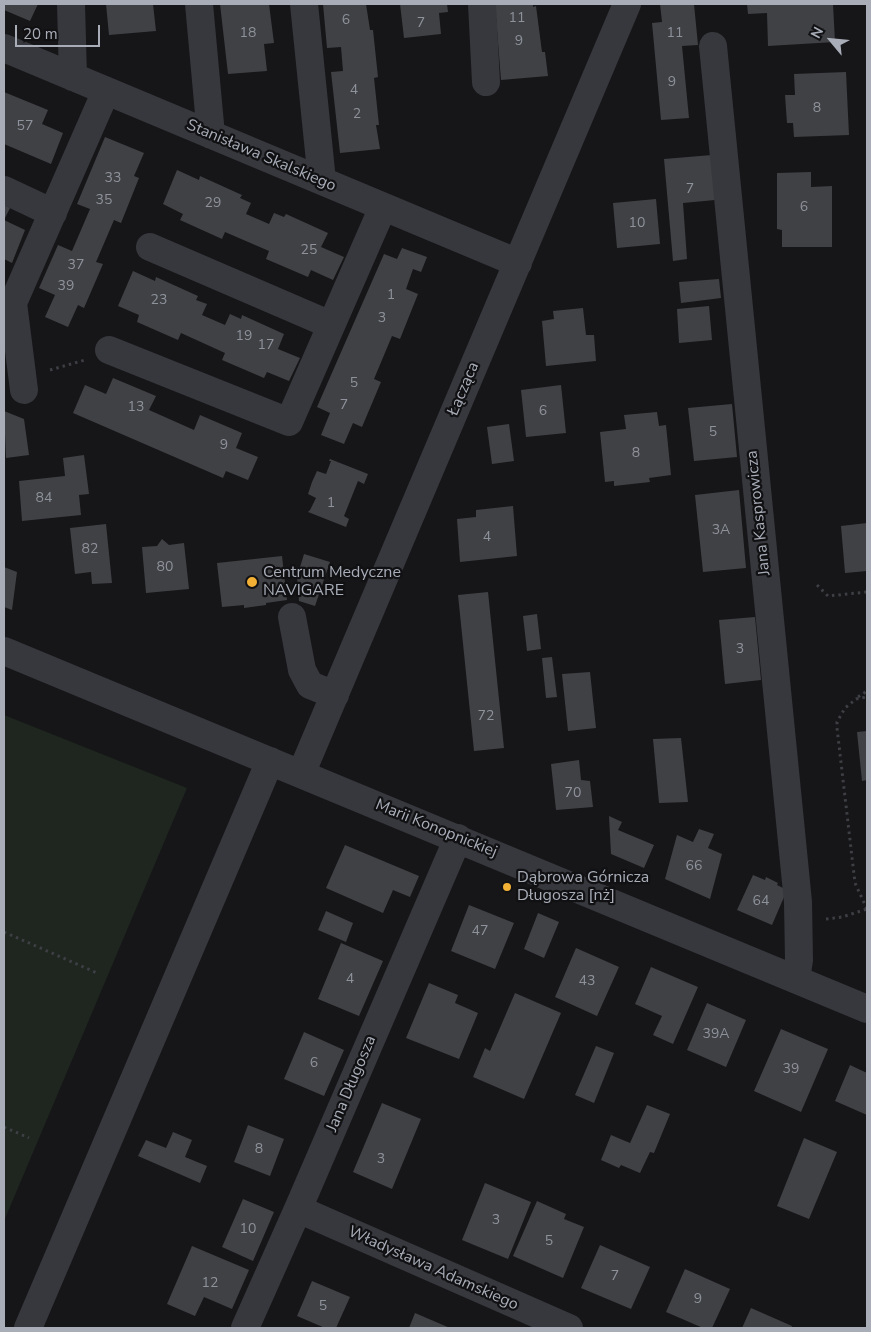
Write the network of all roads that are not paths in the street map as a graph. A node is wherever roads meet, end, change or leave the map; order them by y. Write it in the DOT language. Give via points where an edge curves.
graph roads {
  1 [pos="71,4"];
  2 [pos="199,4"];
  3 [pos="304,4"];
  4 [pos="482,4"];
  5 [pos="628,4"];
  6 [pos="713,46"];
  7 [pos="4,48"];
  8 [pos="73,77"];
  9 [pos="486,82"];
  10 [pos="106,91"];
  11 [pos="211,135"];
  12 [pos="322,181"];
  13 [pos="4,190"];
  14 [pos="383,207"];
  15 [pos="53,213"];
  16 [pos="150,248"];
  17 [pos="518,263"];
  18 [pos="9,300"];
  19 [pos="331,325"];
  20 [pos="109,350"];
  21 [pos="24,385"];
  22 [pos="292,617"];
  23 [pos="4,651"];
  24 [pos="335,695"];
  25 [pos="270,761"];
  26 [pos="301,774"];
  27 [pos="458,838"];
  28 [pos="796,979"];
  29 [pos="867,1009"];
  30 [pos="298,1209"];
  31 [pos="28,1328"];
  32 [pos="244,1328"];
  33 [pos="569,1328"];
  1 -- 8 [label="street"];
  2 -- 11 [label="street"];
  3 -- 12 [label="street"];
  4 -- 9 [label="street"];
  5 -- 17 [label="street, Łącząca"];
  6 -- 28 [label="street, Jana Kasprowicza" via="798,902 800,960"];
  7 -- 8 [label="street, Stanisława Skalskiego"];
  8 -- 10 [label="street, Stanisława Skalskiego"];
  10 -- 11 [label="street, Stanisława Skalskiego"];
  10 -- 15 [label="street"];
  11 -- 12 [label="street, Stanisława Skalskiego"];
  12 -- 14 [label="street, Stanisława Skalskiego"];
  13 -- 15 [label="street"];
  14 -- 17 [label="street, Stanisława Skalskiego"];
  14 -- 19 [label="street"];
  15 -- 18 [label="street"];
  16 -- 19 [label="street"];
  17 -- 24 [label="street, Łącząca"];
  18 -- 21 [label="street"];
  19 -- 20 [label="street" via="289,422"];
  22 -- 24 [label="street" via="302,670 310,685"];
  23 -- 25 [label="street, Marii Konopnickiej"];
  24 -- 26 [label="street, Łącząca"];
  25 -- 26 [label="street, Marii Konopnickiej"];
  25 -- 31 [label="street"];
  26 -- 27 [label="street, Marii Konopnickiej"];
  27 -- 28 [label="street, Marii Konopnickiej"];
  27 -- 30 [label="street, Jana Długosza"];
  28 -- 29 [label="street, Marii Konopnickiej"];
  30 -- 32 [label="street, Jana Długosza"];
  30 -- 33 [label="street, Władysława Adamskiego"];
}
